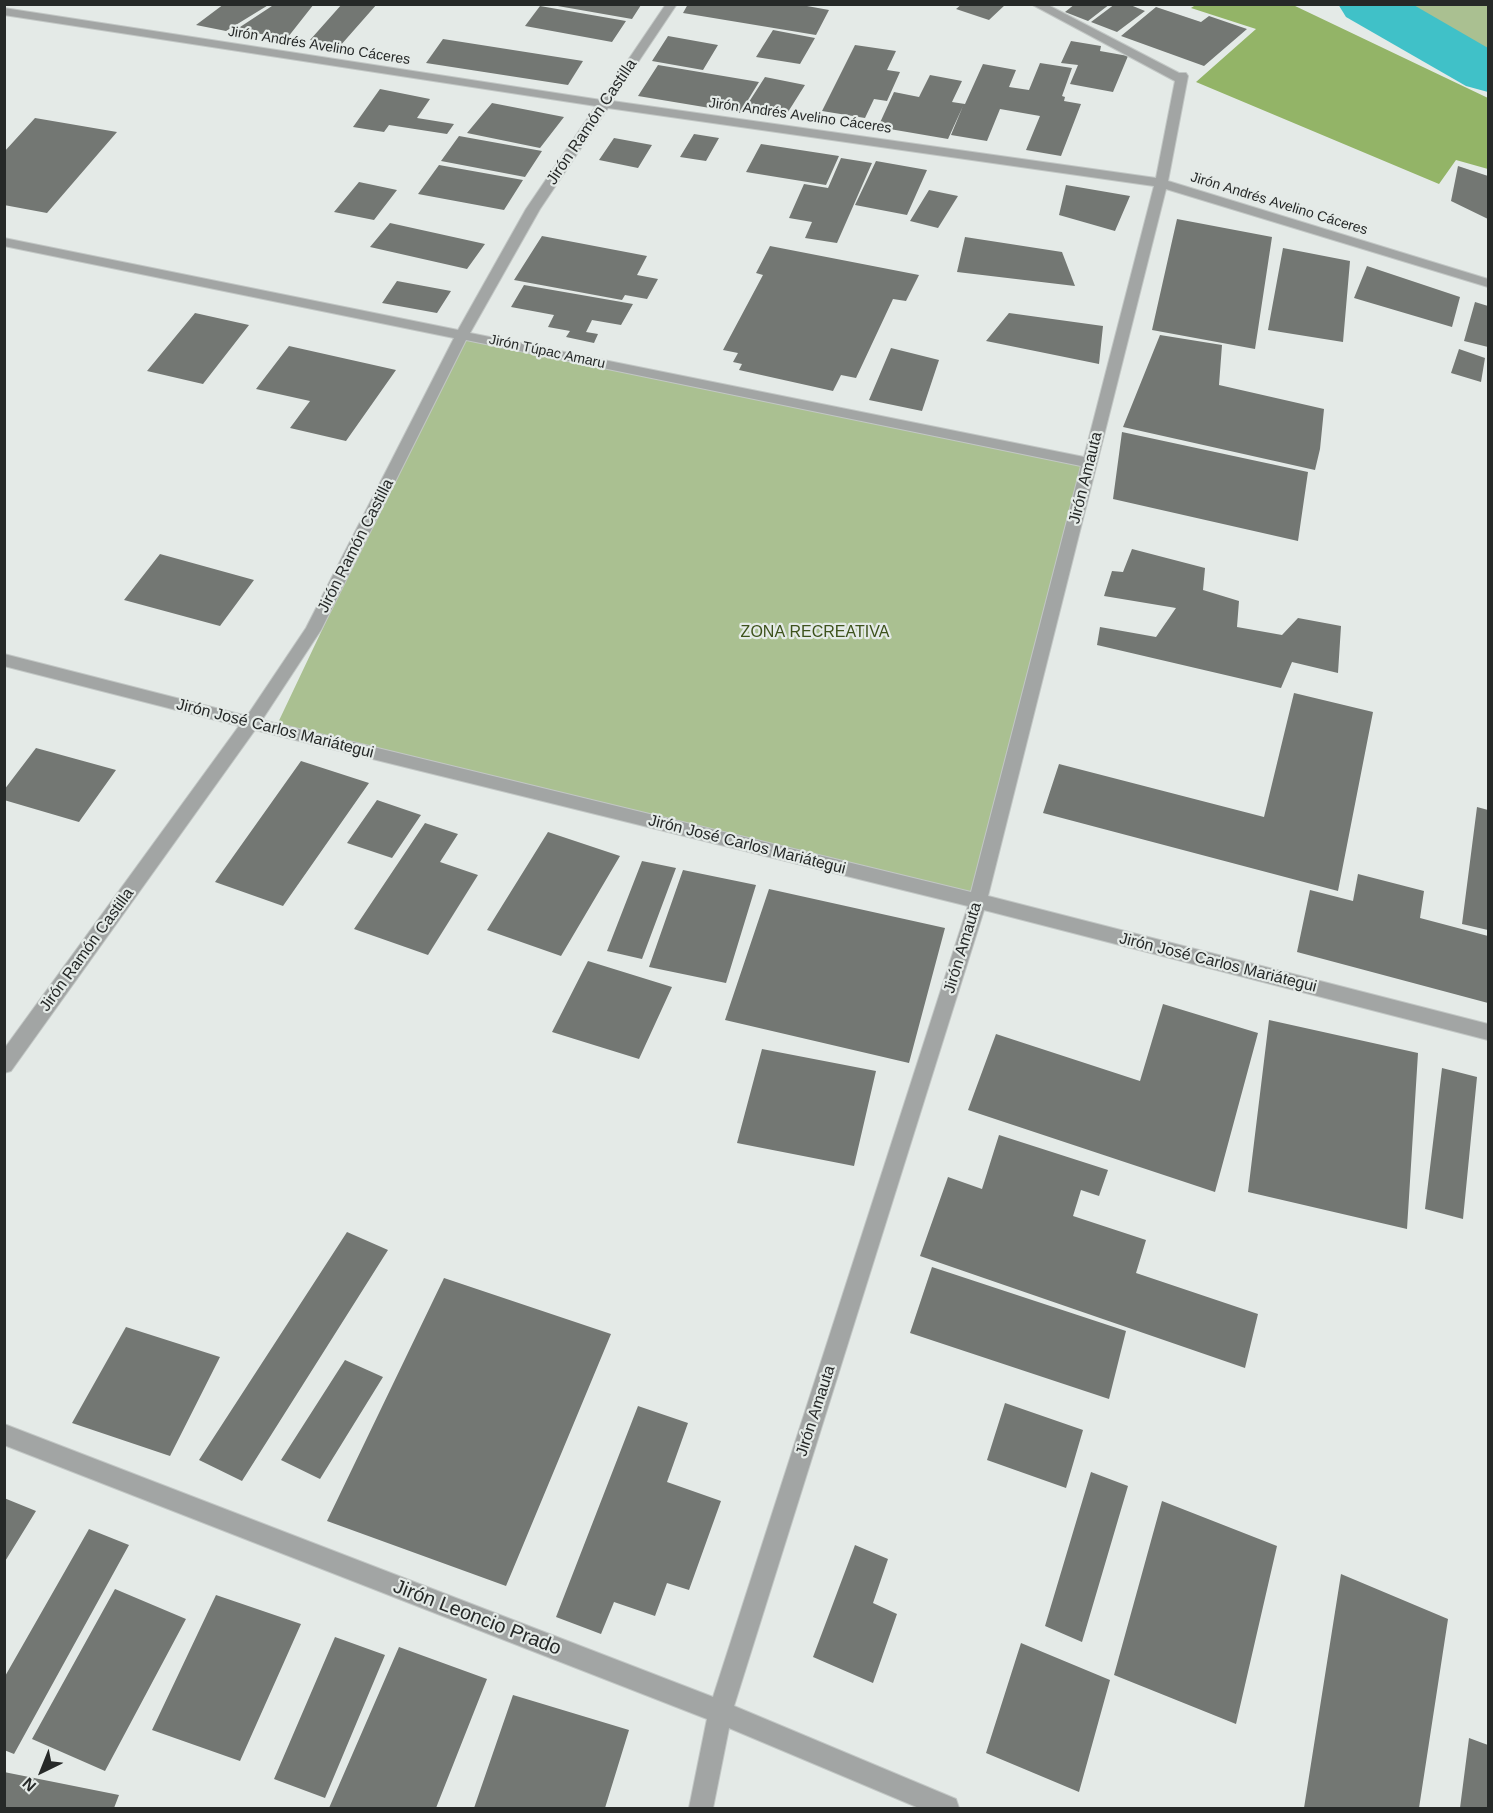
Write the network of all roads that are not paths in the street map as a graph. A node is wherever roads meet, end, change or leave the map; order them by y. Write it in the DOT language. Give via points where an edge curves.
graph roads {
  1 [pos="672,4"];
  2 [pos="1036,4"];
  3 [pos="4,11"];
  4 [pos="605,104"];
  5 [pos="1161,183"];
  6 [pos="4,242"];
  7 [pos="1488,283"];
  8 [pos="462,335"];
  9 [pos="1090,463"];
  10 [pos="4,660"];
  11 [pos="251,723"];
  12 [pos="978,901"];
  13 [pos="1488,1032"];
  14 [pos="4,1065"];
  15 [pos="4,1434"];
  16 [pos="720,1712"];
  17 [pos="701,1809"];
  18 [pos="947,1809"];
  1 -- 4 [label="street, Jirón Ramón Castilla"];
  2 -- 5 [label="street, Jirón Amauta" via="1182,77"];
  3 -- 4 [label="street, Jirón Andrés Avelino Cáceres"];
  4 -- 5 [label="street, Jirón Andrés Avelino Cáceres"];
  4 -- 8 [label="street, Jirón Ramón Castilla" via="533,209"];
  5 -- 7 [label="street, Jirón Andrés Avelino Cáceres"];
  5 -- 9 [label="street, Jirón Amauta"];
  6 -- 8 [label="street, Jirón Túpac Amaru"];
  8 -- 9 [label="street, Jirón Túpac Amaru"];
  8 -- 11 [label="street, Jirón Ramón Castilla" via="313,630"];
  9 -- 12 [label="street, Jirón Amauta"];
  10 -- 11 [label="street, Jirón José Carlos Mariátegui"];
  11 -- 12 [label="street, Jirón José Carlos Mariátegui"];
  11 -- 14 [label="street, Jirón Ramón Castilla"];
  12 -- 13 [label="street, Jirón José Carlos Mariátegui"];
  12 -- 16 [label="street, Jirón Amauta"];
  15 -- 16 [label="street, Jirón Leoncio Prado"];
  16 -- 17 [label="street, Jirón Amauta"];
  16 -- 18 [label="street, Jirón Leoncio Prado"];
}
